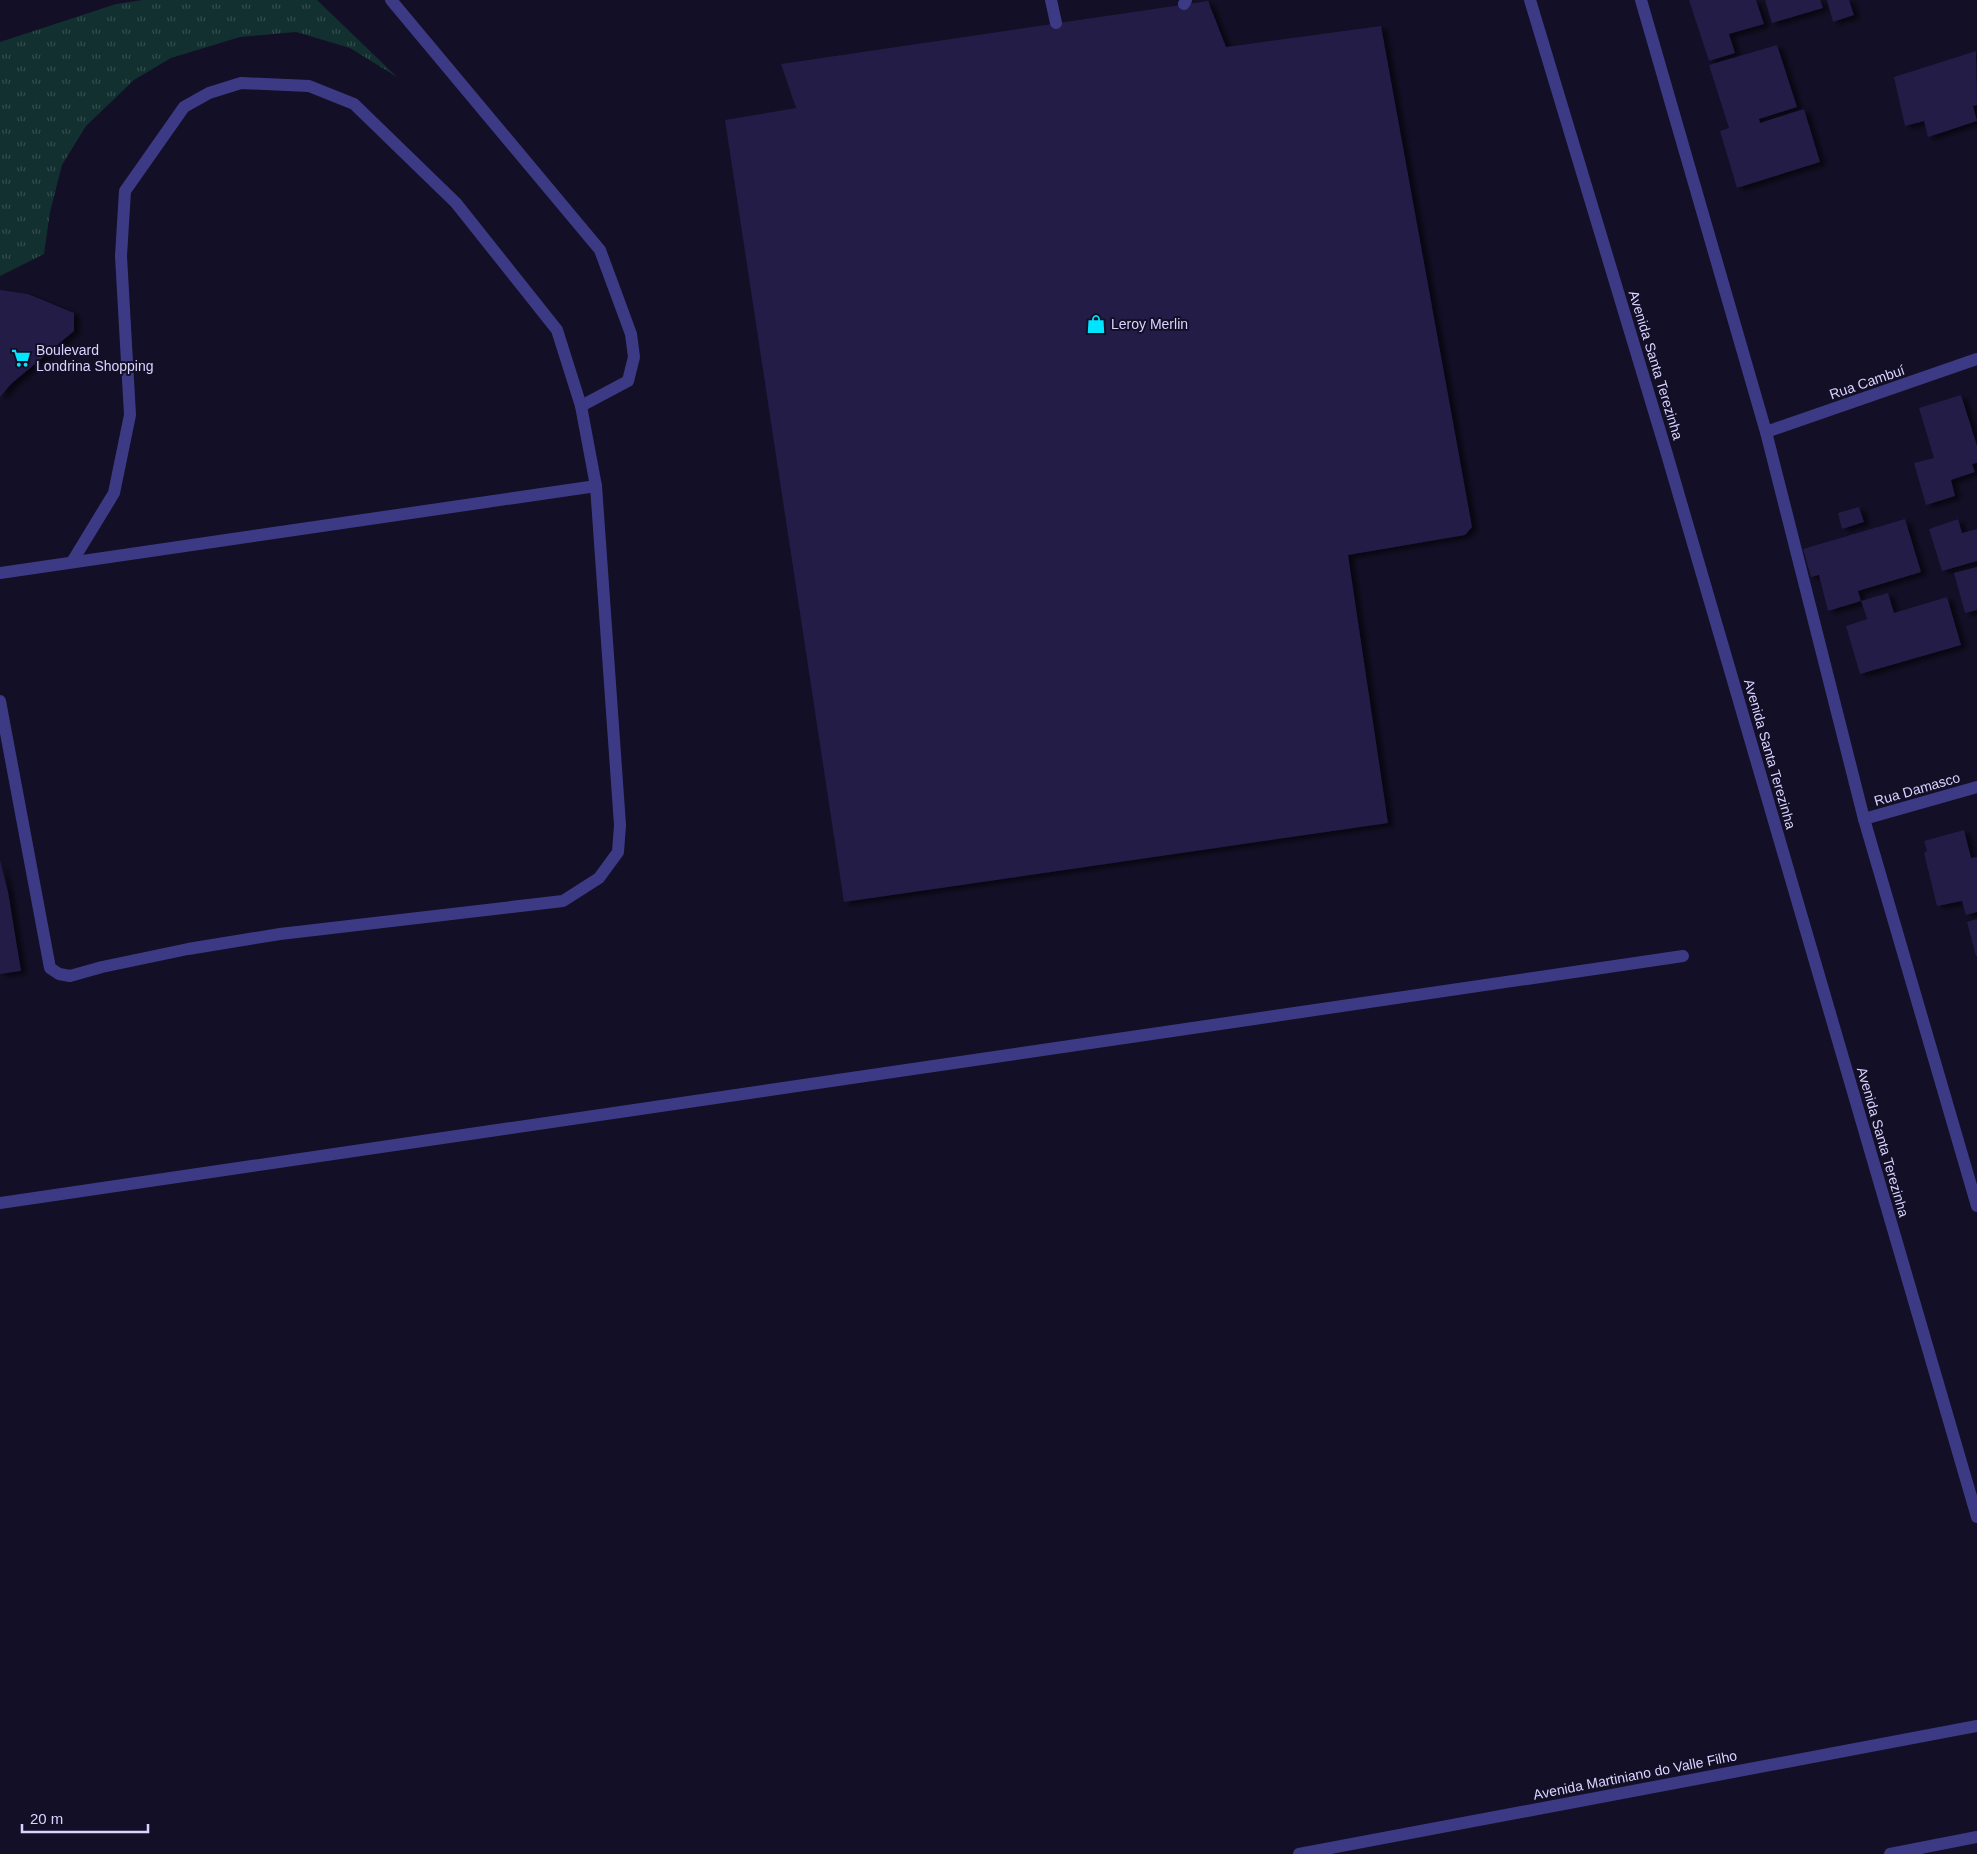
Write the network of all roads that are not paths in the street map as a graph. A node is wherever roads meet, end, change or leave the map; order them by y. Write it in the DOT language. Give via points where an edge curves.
graph roads {
  1 [pos="391,0"];
  2 [pos="1051,0"];
  3 [pos="1530,0"];
  4 [pos="1641,0"];
  5 [pos="1056,23"];
  6 [pos="1977,359"];
  7 [pos="581,406"];
  8 [pos="1766,432"];
  9 [pos="596,486"];
  10 [pos="72,562"];
  11 [pos="0,573"];
  12 [pos="0,701"];
  13 [pos="1977,787"];
  14 [pos="1864,819"];
  15 [pos="1682,956"];
  16 [pos="0,1203"];
  17 [pos="1977,1206"];
  18 [pos="1977,1517"];
  19 [pos="1977,1726"];
  20 [pos="1977,1837"];
  21 [pos="1299,1854"];
  22 [pos="1890,1854"];
  1 -- 7 [label="street" via="600,250 631,334 634,357 628,381"];
  2 -- 5 [label="street"];
  3 -- 18 [label="street, Avenida Santa Terezinha" via="1669,461"];
  4 -- 8 [label="street"];
  6 -- 8 [label="street, Rua Cambuí"];
  7 -- 9 [label="street"];
  7 -- 10 [label="street" via="557,330 456,203 354,104 309,86 241,83 209,93 184,107 125,191 121,256 130,415 114,493"];
  8 -- 14 [label="street"];
  9 -- 10 [label="street"];
  9 -- 12 [label="street" via="620,825 618,852 599,878 563,901 280,934 188,949 70,976 58,974 50,968"];
  10 -- 11 [label="street"];
  13 -- 14 [label="street, Rua Damasco"];
  14 -- 17 [label="street"];
  15 -- 16 [label="street"];
  19 -- 21 [label="street, Avenida Martiniano do Valle Filho"];
  20 -- 22 [label="street"];
}
